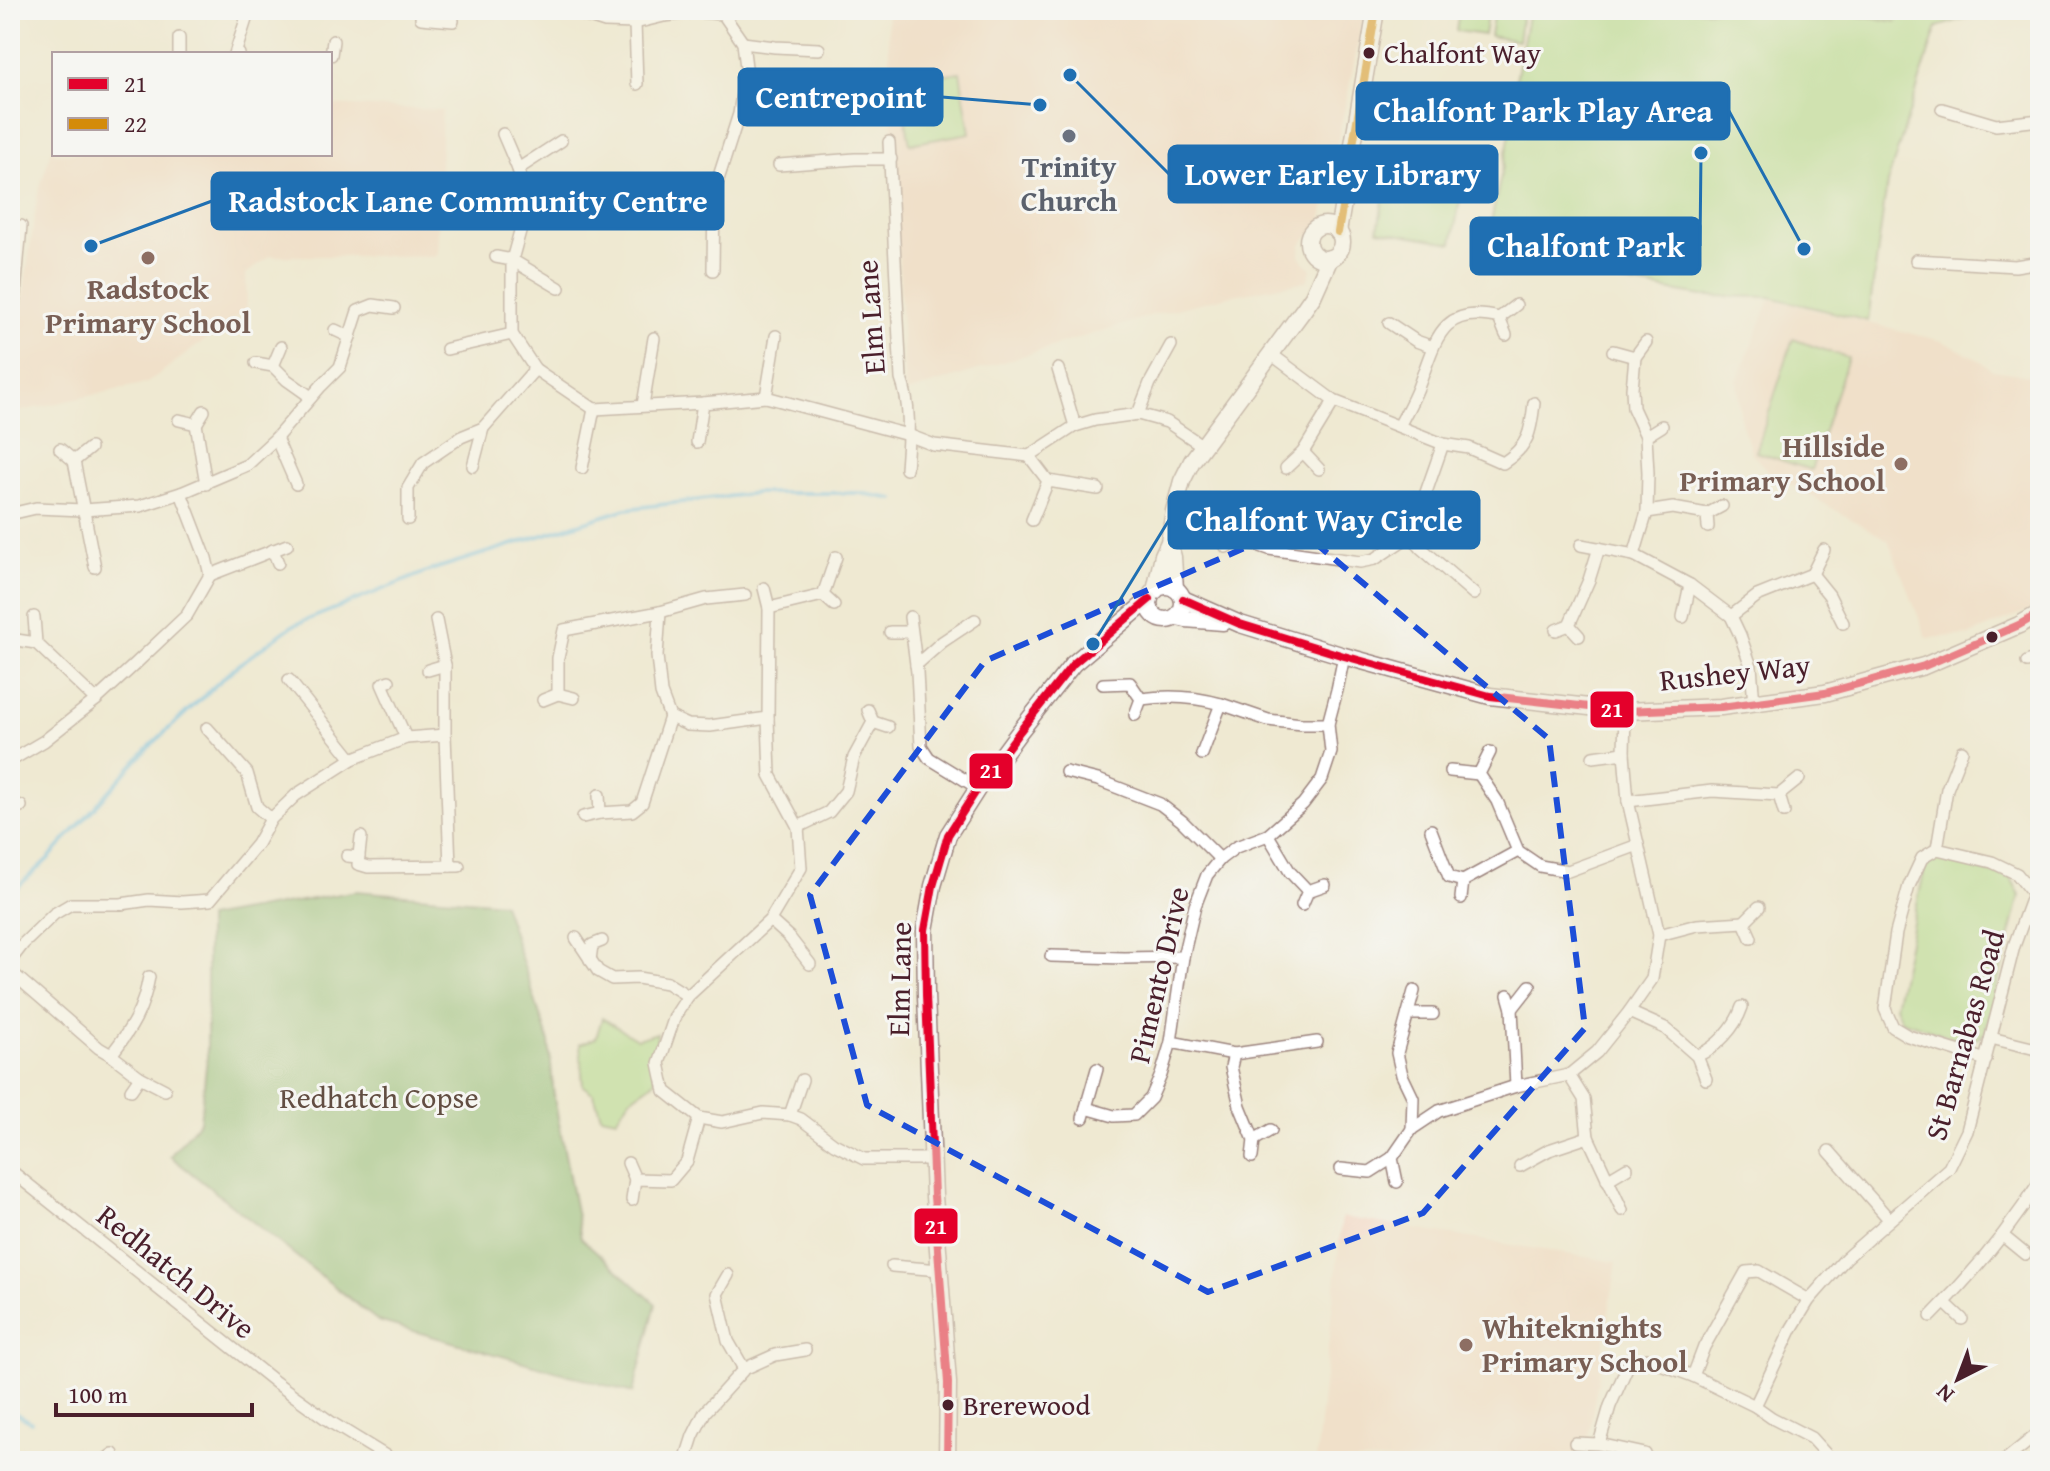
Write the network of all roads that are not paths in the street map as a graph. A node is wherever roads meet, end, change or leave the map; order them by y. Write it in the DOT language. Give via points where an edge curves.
graph roads {
  1 [pos="249,10"];
  2 [pos="1376,10"];
  3 [pos="571,11"];
  4 [pos="421,18"];
  5 [pos="455,18"];
  6 [pos="635,23"];
  7 [pos="179,38"];
  8 [pos="333,41"];
  9 [pos="743,43"];
  10 [pos="819,49"];
  11 [pos="179,52"];
  12 [pos="238,52"];
  13 [pos="332,52"];
  14 [pos="637,84"];
  15 [pos="1942,109"];
  16 [pos="2040,120"];
  17 [pos="503,134"];
  18 [pos="561,141"];
  19 [pos="889,142"];
  20 [pos="891,159"];
  21 [pos="779,165"];
  22 [pos="518,169"];
  23 [pos="1345,184"];
  24 [pos="693,188"];
  25 [pos="714,192"];
  26 [pos="527,206"];
  27 [pos="568,216"];
  28 [pos="21,226"];
  29 [pos="1319,226"];
  30 [pos="1338,232"];
  31 [pos="496,257"];
  32 [pos="1322,257"];
  33 [pos="512,260"];
  34 [pos="1916,260"];
  35 [pos="2040,262"];
  36 [pos="713,270"];
  37 [pos="559,288"];
  38 [pos="1516,305"];
  39 [pos="394,308"];
  40 [pos="1499,318"];
  41 [pos="1389,323"];
  42 [pos="335,330"];
  43 [pos="512,334"];
  44 [pos="1506,335"];
  45 [pos="776,336"];
  46 [pos="350,337"];
  47 [pos="654,338"];
  48 [pos="1646,342"];
  49 [pos="1171,345"];
  50 [pos="281,347"];
  51 [pos="1433,347"];
  52 [pos="447,349"];
  53 [pos="10,350"];
  54 [pos="1613,351"];
  55 [pos="1271,354"];
  56 [pos="1635,357"];
  57 [pos="256,363"];
  58 [pos="273,366"];
  59 [pos="535,369"];
  60 [pos="1058,369"];
  61 [pos="311,397"];
  62 [pos="766,397"];
  63 [pos="1334,401"];
  64 [pos="703,403"];
  65 [pos="1534,403"];
  66 [pos="643,405"];
  67 [pos="594,409"];
  68 [pos="204,411"];
  69 [pos="1138,414"];
  70 [pos="179,420"];
  71 [pos="196,424"];
  72 [pos="1075,426"];
  73 [pos="1399,426"];
  74 [pos="1662,426"];
  75 [pos="483,428"];
  76 [pos="908,435"];
  77 [pos="1646,436"];
  78 [pos="276,438"];
  79 [pos="697,442"];
  80 [pos="1443,444"];
  81 [pos="1203,446"];
  82 [pos="90,448"];
  83 [pos="60,449"];
  84 [pos="1303,452"];
  85 [pos="1029,456"];
  86 [pos="74,461"];
  87 [pos="473,466"];
  88 [pos="582,468"];
  89 [pos="1286,468"];
  90 [pos="906,469"];
  91 [pos="1319,469"];
  92 [pos="1048,481"];
  93 [pos="206,484"];
  94 [pos="296,484"];
  95 [pos="1098,489"];
  96 [pos="181,493"];
  97 [pos="1722,506"];
  98 [pos="83,510"];
  99 [pos="10,512"];
  100 [pos="1647,512"];
  101 [pos="1707,514"];
  102 [pos="408,519"];
  103 [pos="1032,520"];
  104 [pos="1232,527"];
  105 [pos="1708,527"];
  106 [pos="1411,535"];
  107 [pos="1240,539"];
  108 [pos="1169,542"];
  109 [pos="287,545"];
  110 [pos="1581,545"];
  111 [pos="1226,547"];
  112 [pos="1599,548"];
  113 [pos="273,550"];
  114 [pos="1824,550"];
  115 [pos="1634,555"];
  116 [pos="836,557"];
  117 [pos="278,563"];
  118 [pos="95,567"];
  119 [pos="1812,574"];
  120 [pos="210,575"];
  121 [pos="1690,585"];
  122 [pos="764,588"];
  123 [pos="1179,594"];
  124 [pos="1474,594"];
  125 [pos="745,595"];
  126 [pos="823,595"];
  127 [pos="1153,602"];
  128 [pos="834,605"];
  129 [pos="769,608"];
  130 [pos="660,612"];
  131 [pos="2040,613"];
  132 [pos="1731,616"];
  133 [pos="34,617"];
  134 [pos="910,617"];
  135 [pos="1177,617"];
  136 [pos="1683,617"];
  137 [pos="436,620"];
  138 [pos="975,620"];
  139 [pos="1843,623"];
  140 [pos="1240,624"];
  141 [pos="1569,625"];
  142 [pos="1556,630"];
  143 [pos="890,632"];
  144 [pos="911,632"];
  145 [pos="1579,636"];
  146 [pos="10,639"];
  147 [pos="36,643"];
  148 [pos="1344,656"];
  149 [pos="2040,657"];
  150 [pos="2027,662"];
  151 [pos="445,665"];
  152 [pos="916,665"];
  153 [pos="428,670"];
  154 [pos="389,681"];
  155 [pos="295,683"];
  156 [pos="1103,684"];
  157 [pos="558,694"];
  158 [pos="574,698"];
  159 [pos="1141,699"];
  160 [pos="96,700"];
  161 [pos="543,700"];
  162 [pos="1221,704"];
  163 [pos="1754,704"];
  164 [pos="868,710"];
  165 [pos="1625,711"];
  166 [pos="1135,715"];
  167 [pos="670,717"];
  168 [pos="768,718"];
  169 [pos="873,722"];
  170 [pos="1328,724"];
  171 [pos="888,727"];
  172 [pos="207,728"];
  173 [pos="445,735"];
  174 [pos="406,738"];
  175 [pos="1962,751"];
  176 [pos="1490,752"];
  177 [pos="1624,753"];
  178 [pos="1202,754"];
  179 [pos="1593,757"];
  180 [pos="352,759"];
  181 [pos="10,761"];
  182 [pos="1450,771"];
  183 [pos="1066,772"];
  184 [pos="1479,774"];
  185 [pos="1799,779"];
  186 [pos="978,788"];
  187 [pos="599,795"];
  188 [pos="1779,795"];
  189 [pos="1628,801"];
  190 [pos="1784,812"];
  191 [pos="600,813"];
  192 [pos="583,817"];
  193 [pos="271,819"];
  194 [pos="798,827"];
  195 [pos="1431,830"];
  196 [pos="1268,835"];
  197 [pos="361,837"];
  198 [pos="1638,845"];
  199 [pos="1937,849"];
  200 [pos="1518,851"];
  201 [pos="1220,859"];
  202 [pos="1463,881"];
  203 [pos="1325,885"];
  204 [pos="1308,891"];
  205 [pos="2037,894"];
  206 [pos="1461,898"];
  207 [pos="1302,905"];
  208 [pos="1759,907"];
  209 [pos="770,920"];
  210 [pos="1744,922"];
  211 [pos="1659,935"];
  212 [pos="576,938"];
  213 [pos="1751,938"];
  214 [pos="602,941"];
  215 [pos="1051,956"];
  216 [pos="1183,957"];
  217 [pos="10,961"];
  218 [pos="590,961"];
  219 [pos="810,964"];
  220 [pos="10,971"];
  221 [pos="149,977"];
  222 [pos="1530,986"];
  223 [pos="1414,991"];
  224 [pos="1508,995"];
  225 [pos="688,996"];
  226 [pos="1742,1007"];
  227 [pos="1512,1009"];
  228 [pos="1629,1012"];
  229 [pos="1408,1014"];
  230 [pos="1433,1014"];
  231 [pos="1991,1038"];
  232 [pos="1171,1042"];
  233 [pos="1317,1042"];
  234 [pos="2040,1050"];
  235 [pos="1234,1054"];
  236 [pos="111,1055"];
  237 [pos="1697,1056"];
  238 [pos="1986,1060"];
  239 [pos="1097,1069"];
  240 [pos="1569,1075"];
  241 [pos="140,1077"];
  242 [pos="1706,1079"];
  243 [pos="802,1080"];
  244 [pos="1516,1086"];
  245 [pos="131,1090"];
  246 [pos="165,1090"];
  247 [pos="790,1115"];
  248 [pos="699,1118"];
  249 [pos="1412,1129"];
  250 [pos="1271,1130"];
  251 [pos="1588,1137"];
  252 [pos="1254,1140"];
  253 [pos="1829,1151"];
  254 [pos="1252,1157"];
  255 [pos="1392,1158"];
  256 [pos="1537,1158"];
  257 [pos="933,1159"];
  258 [pos="628,1163"];
  259 [pos="1520,1166"];
  260 [pos="1627,1168"];
  261 [pos="1341,1169"];
  262 [pos="10,1170"];
  263 [pos="1538,1174"];
  264 [pos="635,1179"];
  265 [pos="1607,1180"];
  266 [pos="2040,1181"];
  267 [pos="1397,1182"];
  268 [pos="632,1200"];
  269 [pos="1622,1210"];
  270 [pos="1889,1219"];
  271 [pos="2003,1236"];
  272 [pos="2025,1254"];
  273 [pos="892,1266"];
  274 [pos="940,1270"];
  275 [pos="728,1275"];
  276 [pos="1809,1300"];
  277 [pos="1945,1303"];
  278 [pos="1931,1316"];
  279 [pos="1962,1319"];
  280 [pos="805,1350"];
  281 [pos="744,1369"];
  282 [pos="1693,1376"];
  283 [pos="1755,1406"];
  284 [pos="2039,1437"];
  285 [pos="1575,1443"];
  286 [pos="1599,1444"];
  287 [pos="1645,1454"];
  288 [pos="394,1461"];
  289 [pos="685,1461"];
  290 [pos="947,1461"];
  291 [pos="1832,1461"];
  292 [pos="2004,1461"];
  1 -- 12 [label="street"];
  2 -- 23 [label="street"];
  3 -- 6 [label="street" via="605,22"];
  4 -- 5 [label="street"];
  6 -- 9 [label="street" via="698,12 723,14"];
  6 -- 14 [label="street"];
  7 -- 11 [label="street"];
  8 -- 13 [label="street"];
  9 -- 10 [label="street"];
  9 -- 25 [label="street" via="746,67 739,114"];
  15 -- 16 [label="street" via="1996,125"];
  17 -- 22 [label="street"];
  18 -- 22 [label="street"];
  19 -- 20 [label="street, Elm Lane"];
  20 -- 21 [label="street"];
  20 -- 76 [label="street, Elm Lane"];
  22 -- 26 [label="street"];
  23 -- 29 [label="street"];
  23 -- 30 [label="street"];
  24 -- 25 [label="street"];
  25 -- 36 [label="street"];
  26 -- 27 [label="street"];
  26 -- 33 [label="street"];
  28 -- 53 [label="street"];
  29 -- 30 [label="street"];
  29 -- 32 [label="street" via="1308,239 1309,249"];
  30 -- 32 [label="street" via="1341,247 1335,256"];
  31 -- 33 [label="street"];
  32 -- 55 [label="street" via="1313,296"];
  33 -- 37 [label="street"];
  33 -- 43 [label="street"];
  34 -- 35 [label="street" via="2015,266"];
  38 -- 40 [label="street"];
  39 -- 46 [label="street" via="373,305 358,311"];
  40 -- 44 [label="street"];
  40 -- 51 [label="street" via="1457,317"];
  41 -- 51 [label="street"];
  42 -- 46 [label="street"];
  43 -- 52 [label="street"];
  43 -- 59 [label="street"];
  45 -- 62 [label="street"];
  46 -- 61 [label="street" via="340,367"];
  47 -- 66 [label="street"];
  48 -- 56 [label="street"];
  49 -- 69 [label="street"];
  50 -- 58 [label="street"];
  51 -- 73 [label="street"];
  54 -- 56 [label="street"];
  55 -- 63 [label="street"];
  55 -- 81 [label="street"];
  56 -- 77 [label="street" via="1633,408"];
  57 -- 58 [label="street"];
  58 -- 61 [label="street"];
  59 -- 67 [label="street"];
  59 -- 75 [label="street"];
  60 -- 72 [label="street"];
  61 -- 78 [label="street"];
  62 -- 64 [label="street"];
  62 -- 76 [label="street"];
  63 -- 73 [label="street"];
  63 -- 84 [label="street"];
  64 -- 66 [label="street"];
  64 -- 79 [label="street"];
  65 -- 80 [label="street" via="1531,433 1503,463 1469,448"];
  66 -- 67 [label="street"];
  67 -- 88 [label="street"];
  68 -- 71 [label="street"];
  69 -- 72 [label="street"];
  69 -- 81 [label="street" via="1167,422"];
  70 -- 71 [label="street"];
  71 -- 93 [label="street"];
  72 -- 85 [label="street"];
  73 -- 80 [label="street"];
  74 -- 77 [label="street"];
  75 -- 87 [label="street"];
  75 -- 102 [label="street" via="423,463 408,488"];
  76 -- 85 [label="street" via="934,445"];
  76 -- 90 [label="street, Elm Lane"];
  77 -- 100 [label="street"];
  78 -- 93 [label="street" via="247,465"];
  78 -- 94 [label="street"];
  80 -- 106 [label="street"];
  81 -- 108 [label="street" via="1182,481"];
  82 -- 86 [label="street"];
  83 -- 86 [label="street"];
  84 -- 89 [label="street"];
  84 -- 91 [label="street"];
  85 -- 92 [label="street"];
  86 -- 98 [label="street"];
  92 -- 95 [label="street"];
  92 -- 103 [label="street"];
  93 -- 96 [label="street"];
  96 -- 98 [label="street" via="140,506"];
  96 -- 120 [label="street"];
  97 -- 101 [label="street"];
  98 -- 99 [label="street"];
  98 -- 118 [label="street"];
  100 -- 101 [label="street" via="1673,508"];
  100 -- 115 [label="street"];
  101 -- 105 [label="street"];
  104 -- 107 [label="street"];
  106 -- 107 [label="street" via="1375,559 1360,562 1269,549"];
  106 -- 124 [label="street"];
  107 -- 111 [label="street"];
  108 -- 123 [label="street"];
  108 -- 127 [label="street"];
  109 -- 113 [label="street"];
  110 -- 112 [label="street"];
  112 -- 115 [label="street"];
  112 -- 141 [label="street"];
  113 -- 117 [label="street"];
  113 -- 120 [label="street"];
  114 -- 119 [label="street"];
  115 -- 121 [label="street"];
  116 -- 126 [label="street"];
  119 -- 132 [label="street" via="1757,596"];
  119 -- 139 [label="street" via="1829,595 1831,613"];
  120 -- 160 [label="street" via="187,615"];
  121 -- 132 [label="street"];
  121 -- 136 [label="street"];
  122 -- 129 [label="street"];
  123 -- 127 [label="street" via="1164,587"];
  123 -- 135 [label="street" via="1182,609"];
  123 -- 140 [label="street, Rushey Way"];
  125 -- 130 [label="street"];
  126 -- 128 [label="street"];
  126 -- 129 [label="street"];
  127 -- 135 [label="street" via="1163,620"];
  127 -- 186 [label="street" via="1073,664"];
  129 -- 168 [label="street"];
  130 -- 157 [label="street" via="564,630"];
  130 -- 167 [label="street" via="657,656"];
  131 -- 163 [label="street, Rushey Way" via="1924,666 1825,693"];
  132 -- 163 [label="street" via="1751,666"];
  133 -- 147 [label="street"];
  134 -- 144 [label="street"];
  135 -- 140 [label="street, Rushey Way"];
  137 -- 151 [label="street"];
  138 -- 152 [label="street"];
  140 -- 148 [label="street, Rushey Way"];
  141 -- 142 [label="street"];
  141 -- 145 [label="street"];
  143 -- 144 [label="street"];
  144 -- 152 [label="street"];
  146 -- 147 [label="street"];
  147 -- 160 [label="street"];
  148 -- 165 [label="street, Rushey Way" via="1490,696"];
  148 -- 170 [label="street, Pimento Drive"];
  149 -- 150 [label="street"];
  151 -- 153 [label="street"];
  151 -- 173 [label="street"];
  152 -- 186 [label="street" via="921,746 929,758"];
  154 -- 174 [label="street" via="382,684"];
  155 -- 180 [label="street"];
  156 -- 159 [label="street" via="1130,683"];
  157 -- 158 [label="street"];
  157 -- 161 [label="street"];
  159 -- 162 [label="street" via="1171,695"];
  159 -- 166 [label="street"];
  160 -- 181 [label="street"];
  162 -- 170 [label="street" via="1268,720"];
  162 -- 178 [label="street"];
  163 -- 165 [label="street, Rushey Way"];
  164 -- 169 [label="street"];
  165 -- 177 [label="street"];
  167 -- 168 [label="street" via="710,726"];
  167 -- 191 [label="street" via="642,803 632,811"];
  168 -- 194 [label="street" via="770,775"];
  169 -- 171 [label="street"];
  169 -- 194 [label="street" via="854,757 846,791 829,812"];
  170 -- 196 [label="street, Pimento Drive" via="1331,752 1322,779"];
  172 -- 193 [label="street" via="247,773 257,807"];
  173 -- 174 [label="street"];
  173 -- 197 [label="street" via="454,866 358,864 353,856"];
  174 -- 180 [label="street"];
  175 -- 199 [label="street" via="1947,789"];
  176 -- 184 [label="street"];
  177 -- 179 [label="street"];
  177 -- 189 [label="street"];
  180 -- 193 [label="street" via="296,795"];
  182 -- 184 [label="street"];
  183 -- 201 [label="street" via="1160,804"];
  184 -- 200 [label="street"];
  185 -- 188 [label="street"];
  186 -- 257 [label="street, Elm Lane" via="948,835 925,930"];
  187 -- 191 [label="street"];
  188 -- 189 [label="street" via="1712,791"];
  188 -- 190 [label="street"];
  189 -- 198 [label="street"];
  191 -- 192 [label="street"];
  193 -- 217 [label="street" via="210,900 71,904 54,914"];
  194 -- 209 [label="street" via="801,868"];
  195 -- 202 [label="street" via="1449,877"];
  196 -- 201 [label="street, Pimento Drive"];
  196 -- 204 [label="street"];
  198 -- 200 [label="street" via="1568,871 1540,866"];
  198 -- 211 [label="street"];
  199 -- 205 [label="street" via="1992,862 2017,874"];
  199 -- 238 [label="street" via="1922,858 1909,886 1885,1009 1893,1027 1908,1036"];
  200 -- 202 [label="street"];
  201 -- 216 [label="street, Pimento Drive" via="1195,906"];
  202 -- 206 [label="street"];
  203 -- 204 [label="street"];
  204 -- 207 [label="street"];
  205 -- 231 [label="street, St Barnabas Road" via="2014,946"];
  208 -- 210 [label="street"];
  209 -- 219 [label="street"];
  209 -- 225 [label="street"];
  210 -- 211 [label="street" via="1697,925"];
  210 -- 213 [label="street"];
  211 -- 228 [label="street" via="1652,979"];
  212 -- 218 [label="street"];
  214 -- 218 [label="street" via="592,945"];
  215 -- 216 [label="street"];
  216 -- 232 [label="street, Pimento Drive"];
  218 -- 225 [label="street" via="612,979 667,983"];
  220 -- 236 [label="street"];
  221 -- 236 [label="street" via="145,1001"];
  222 -- 227 [label="street"];
  223 -- 229 [label="street"];
  224 -- 227 [label="street"];
  225 -- 248 [label="street" via="659,1063 665,1091"];
  226 -- 237 [label="street" via="1713,1049"];
  227 -- 244 [label="street"];
  228 -- 237 [label="street" via="1665,1028"];
  228 -- 240 [label="street" via="1597,1052"];
  229 -- 230 [label="street"];
  229 -- 249 [label="street" via="1397,1053 1413,1098"];
  231 -- 234 [label="street"];
  231 -- 238 [label="street, St Barnabas Road"];
  232 -- 235 [label="street"];
  232 -- 239 [label="street, Pimento Drive" via="1151,1098 1134,1115 1085,1113"];
  233 -- 235 [label="street"];
  235 -- 252 [label="street" via="1231,1067 1240,1106"];
  236 -- 241 [label="street"];
  237 -- 242 [label="street"];
  238 -- 270 [label="street, St Barnabas Road" via="1967,1131 1949,1168"];
  240 -- 244 [label="street"];
  240 -- 251 [label="street" via="1584,1099"];
  241 -- 245 [label="street"];
  241 -- 246 [label="street"];
  243 -- 247 [label="street"];
  244 -- 249 [label="street" via="1439,1111"];
  247 -- 248 [label="street" via="763,1113 722,1122"];
  247 -- 257 [label="street" via="864,1159"];
  248 -- 264 [label="street" via="687,1161 671,1180"];
  249 -- 255 [label="street"];
  250 -- 252 [label="street"];
  251 -- 256 [label="street"];
  251 -- 265 [label="street"];
  252 -- 254 [label="street"];
  253 -- 270 [label="street"];
  255 -- 261 [label="street" via="1370,1172"];
  255 -- 267 [label="street"];
  256 -- 259 [label="street"];
  256 -- 263 [label="street"];
  257 -- 274 [label="street, Elm Lane"];
  258 -- 264 [label="street"];
  260 -- 265 [label="street"];
  262 -- 288 [label="street, Redhatch Drive" via="284,1389"];
  264 -- 268 [label="street"];
  265 -- 269 [label="street"];
  266 -- 271 [label="street"];
  270 -- 276 [label="street, St Barnabas Road"];
  271 -- 272 [label="street"];
  271 -- 277 [label="street"];
  273 -- 274 [label="street"];
  274 -- 290 [label="street, Elm Lane"];
  275 -- 281 [label="street" via="717,1294 728,1341"];
  276 -- 282 [label="street" via="1759,1271 1746,1272"];
  276 -- 283 [label="street, St Barnabas Road"];
  277 -- 278 [label="street"];
  277 -- 279 [label="street"];
  280 -- 281 [label="street" via="775,1355"];
  281 -- 289 [label="street" via="705,1412"];
  282 -- 283 [label="street"];
  282 -- 286 [label="street" via="1647,1359 1629,1363"];
  283 -- 291 [label="street" via="1811,1438"];
  284 -- 292 [label="street"];
  285 -- 286 [label="street"];
  286 -- 287 [label="street"];
}
